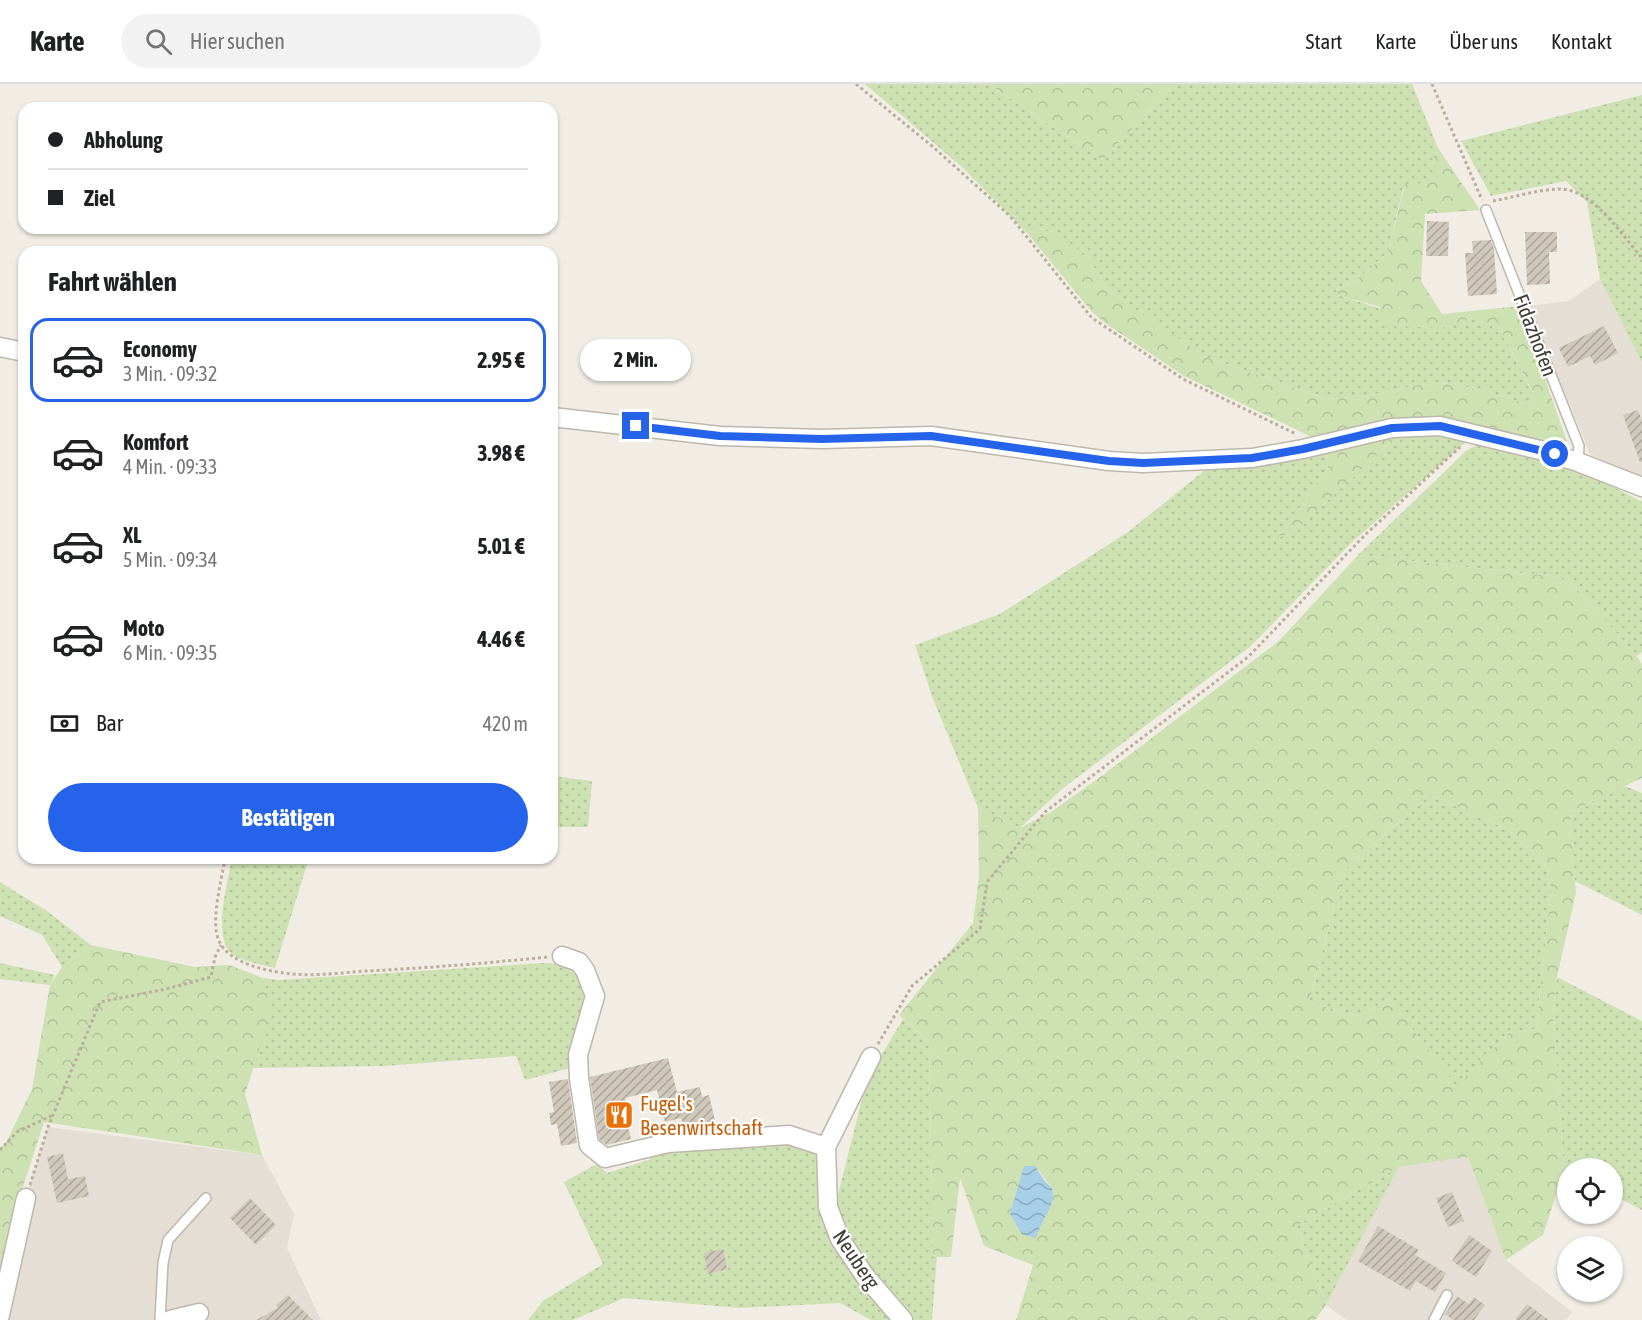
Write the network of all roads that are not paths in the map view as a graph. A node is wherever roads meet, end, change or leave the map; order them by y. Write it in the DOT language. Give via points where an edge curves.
graph roads {
  1 [pos="1486,210"];
  2 [pos="0,348"];
  3 [pos="18,351"];
  4 [pos="558,418"];
  5 [pos="1578,462"];
  6 [pos="1642,487"];
  7 [pos="562,956"];
  8 [pos="871,1058"];
  9 [pos="826,1147"];
  10 [pos="26,1198"];
  11 [pos="206,1198"];
  12 [pos="1447,1295"];
  13 [pos="199,1313"];
  14 [pos="0,1315"];
  15 [pos="160,1320"];
  16 [pos="170,1320"];
  17 [pos="903,1320"];
  18 [pos="1434,1320"];
  1 -- 5 [label="lane, Fidazhofen" via="1579,446"];
  2 -- 3 [label="street"];
  4 -- 5 [label="street" via="720,436 931,436 1143,463 1252,458 1392,428 1440,426"];
  5 -- 6 [label="street"];
  7 -- 9 [label="street" via="579,962 595,996 578,1055 579,1078 588,1145 605,1158 668,1143 789,1135"];
  8 -- 9 [label="street, Neuberg"];
  9 -- 17 [label="street, Neuberg" via="832,1223 865,1276"];
  10 -- 14 [label="street"];
  11 -- 15 [label="lane" via="168,1240"];
  12 -- 18 [label="lane"];
  13 -- 16 [label="street"];
}
